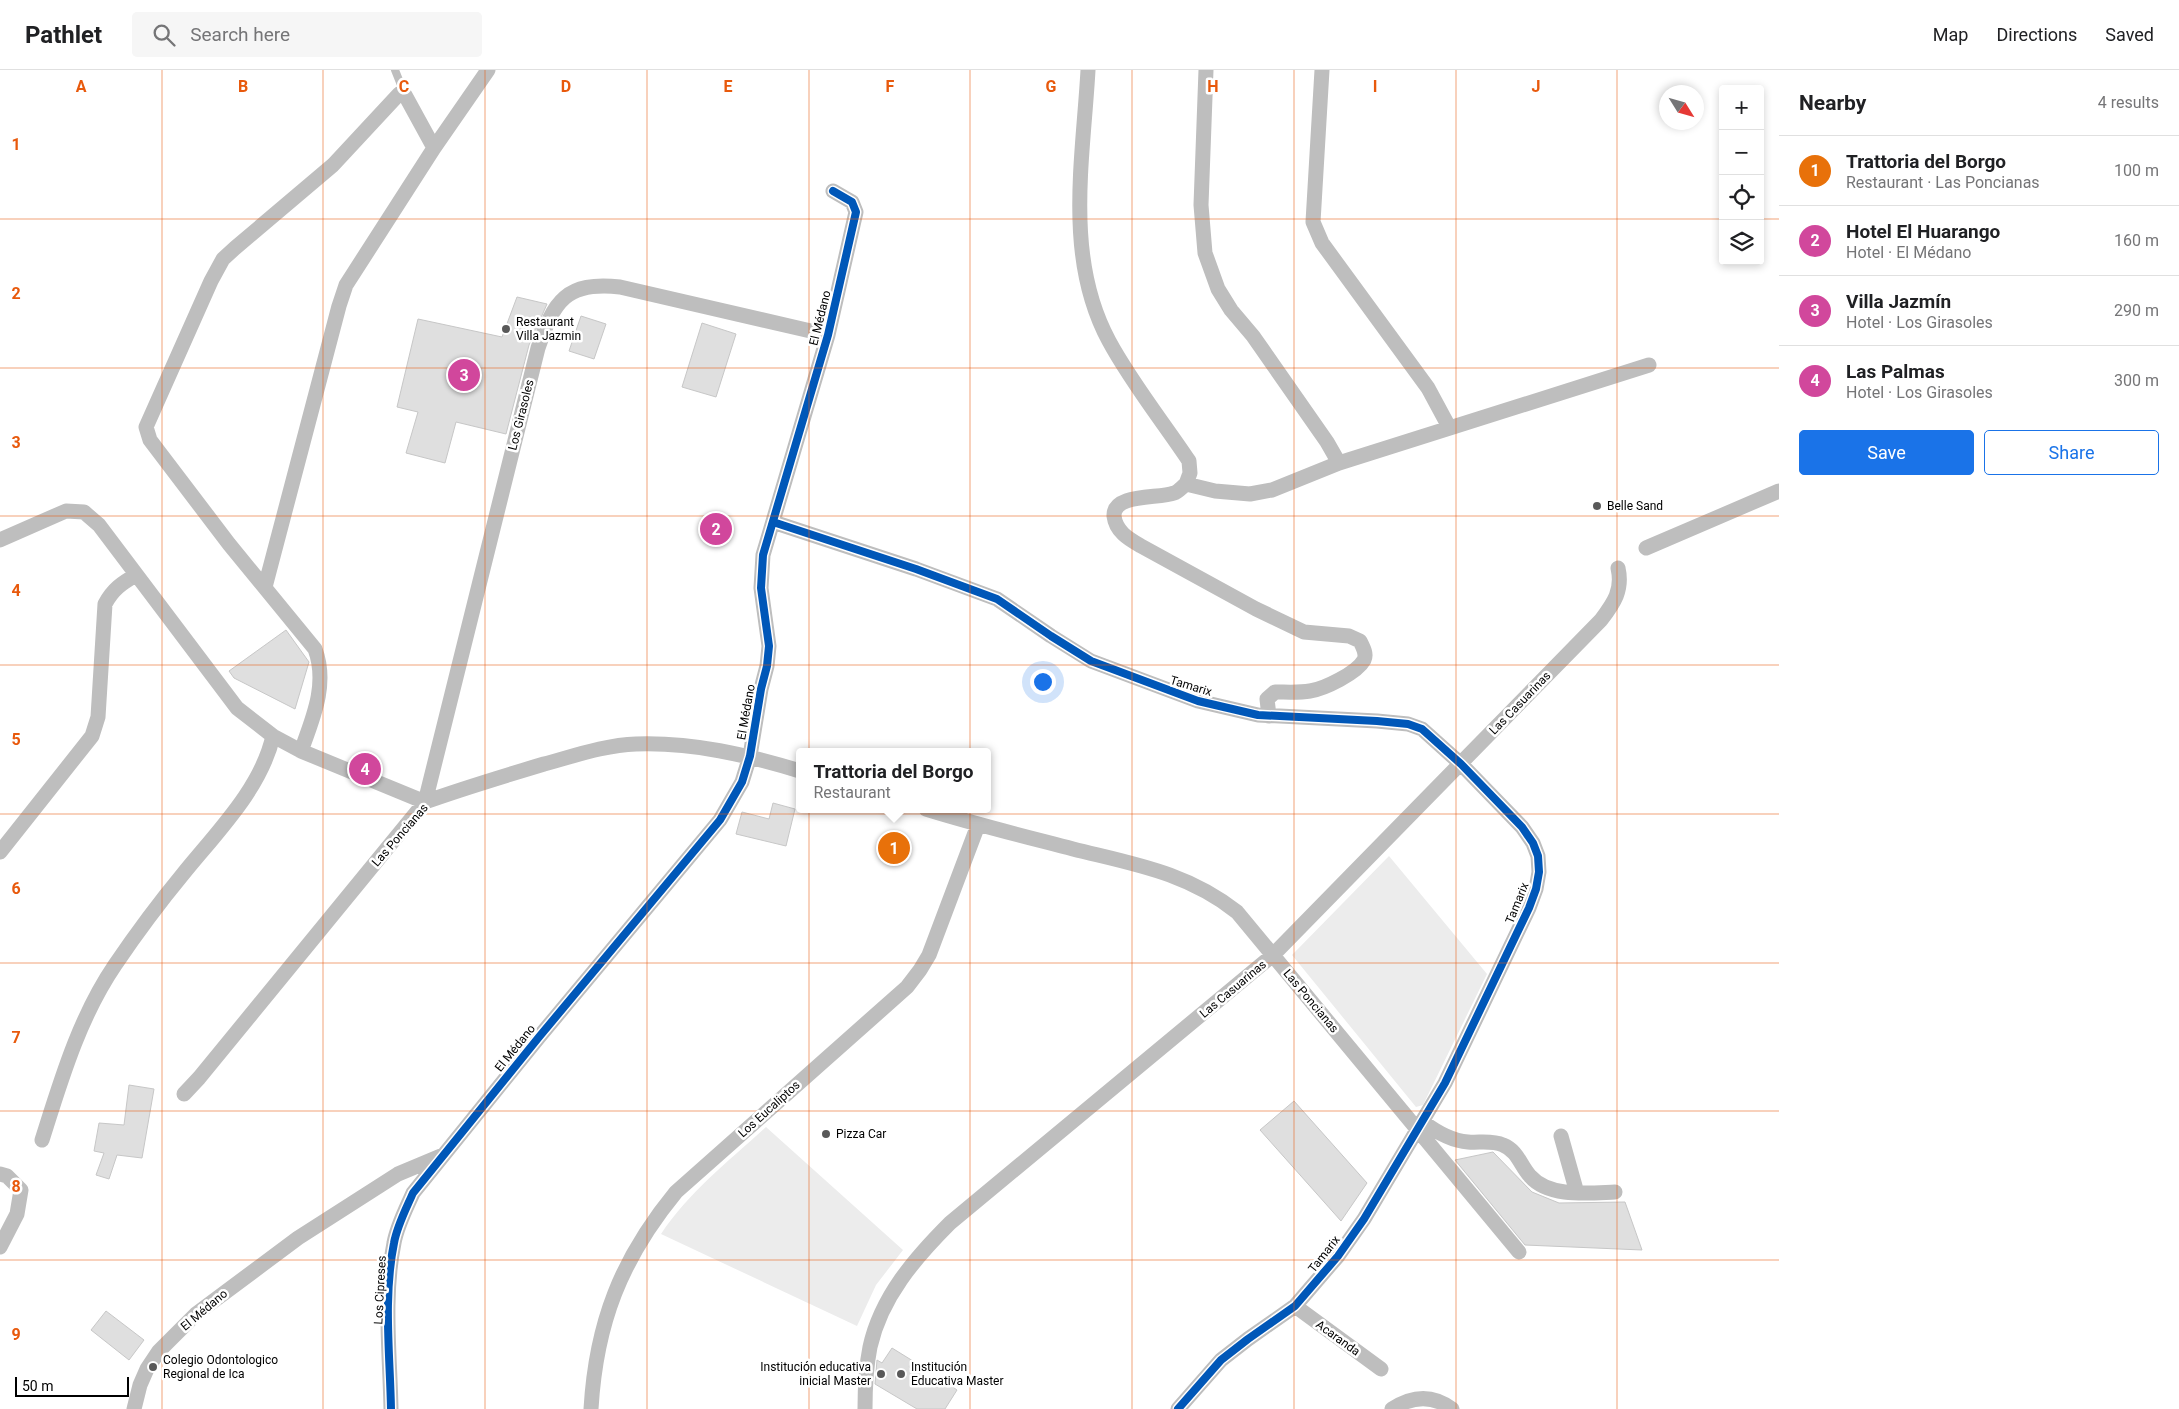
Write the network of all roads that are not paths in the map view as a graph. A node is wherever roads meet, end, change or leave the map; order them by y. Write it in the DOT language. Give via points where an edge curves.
graph roads {
  1 [pos="394,70"];
  2 [pos="488,70"];
  3 [pos="1088,70"];
  4 [pos="1206,70"];
  5 [pos="1322,70"];
  6 [pos="405,95"];
  7 [pos="434,148"];
  8 [pos="833,191"];
  9 [pos="828,335"];
  10 [pos="1649,365"];
  11 [pos="1449,427"];
  12 [pos="1339,463"];
  13 [pos="1186,484"];
  14 [pos="1779,491"];
  15 [pos="773,522"];
  16 [pos="0,540"];
  17 [pos="1646,548"];
  18 [pos="1618,568"];
  19 [pos="136,575"];
  20 [pos="265,587"];
  21 [pos="1269,716"];
  22 [pos="273,736"];
  23 [pos="301,750"];
  24 [pos="750,756"];
  25 [pos="1461,764"];
  26 [pos="796,770"];
  27 [pos="425,802"];
  28 [pos="939,813"];
  29 [pos="978,825"];
  30 [pos="0,852"];
  31 [pos="1273,955"];
  32 [pos="184,1094"];
  33 [pos="1421,1126"];
  34 [pos="1561,1136"];
  35 [pos="42,1140"];
  36 [pos="443,1155"];
  37 [pos="0,1174"];
  38 [pos="1615,1192"];
  39 [pos="1577,1193"];
  40 [pos="0,1247"];
  41 [pos="1519,1252"];
  42 [pos="1295,1306"];
  43 [pos="1381,1369"];
  44 [pos="134,1409"];
  45 [pos="391,1409"];
  46 [pos="590,1409"];
  47 [pos="865,1409"];
  48 [pos="1178,1409"];
  49 [pos="1392,1409"];
  50 [pos="1452,1409"];
  1 -- 6 [label="lane"];
  2 -- 7 [label="street"];
  3 -- 13 [label="street" via="1079,223 1083,267 1108,340 1189,461 1190,473"];
  4 -- 12 [label="street" via="1201,205 1205,253 1218,289 1231,310"];
  5 -- 11 [label="street" via="1313,222 1316,232 1428,388"];
  6 -- 7 [label="street"];
  6 -- 20 [label="street" via="399,94 392,100 333,165 223,260 146,427 150,440"];
  7 -- 20 [label="street" via="346,285"];
  8 -- 9 [label="street, El Médano" via="852,202 856,212"];
  9 -- 15 [label="street, El Médano"];
  9 -- 27 [label="street, Los Girasoles" via="620,287 590,286 559,302 538,348"];
  10 -- 11 [label="street"];
  11 -- 12 [label="street"];
  12 -- 13 [label="street" via="1272,490 1250,494"];
  13 -- 21 [label="street" via="1174,493 1132,499 1120,504 1114,512 1115,525 1141,546 1256,610 1304,632 1349,636 1360,641 1365,650 1364,659 1356,668 1326,687 1270,695 1267,699"];
  14 -- 17 [label="street"];
  15 -- 21 [label="street, Tamarix" via="997,599 1091,661 1198,702"];
  15 -- 24 [label="street, El Médano" via="761,572 769,646"];
  16 -- 19 [label="street" via="66,510 84,512 99,525"];
  18 -- 25 [label="street, Las Casuarinas" via="1619,591 1601,620"];
  19 -- 22 [label="street" via="237,708"];
  19 -- 30 [label="street" via="119,585 105,604 98,717 92,736"];
  20 -- 23 [label="street" via="315,649 320,662 315,714"];
  21 -- 25 [label="street, Tamarix" via="1408,724 1422,729"];
  22 -- 23 [label="street"];
  22 -- 35 [label="street" via="270,751 249,790 178,879 103,984 68,1059"];
  23 -- 27 [label="street"];
  24 -- 26 [label="street, Las Poncianas"];
  24 -- 27 [label="street, Las Poncianas" via="698,746 645,744 611,747 465,787"];
  24 -- 36 [label="street, El Médano" via="742,782 720,820"];
  25 -- 31 [label="street, Las Casuarinas"];
  25 -- 33 [label="street, Tamarix" via="1522,827 1538,856 1539,872 1529,908 1446,1083"];
  27 -- 32 [label="street, Las Poncianas"];
  28 -- 29 [label="street, Las Poncianas"];
  29 -- 31 [label="street, Las Poncianas" via="1182,878 1237,912"];
  29 -- 46 [label="street, Los Eucaliptos" via="933,947 907,987 676,1192 653,1219 614,1293 603,1323"];
  31 -- 33 [label="street, Las Poncianas"];
  31 -- 47 [label="street, Las Casuarinas" via="950,1223 922,1252 902,1278 877,1324 870,1348"];
  33 -- 39 [label="street" via="1466,1142 1501,1144 1516,1154 1538,1183"];
  33 -- 41 [label="street, Las Poncianas"];
  33 -- 42 [label="street, Tamarix" via="1364,1219 1338,1256"];
  34 -- 39 [label="street"];
  36 -- 44 [label="street, El Médano" via="398,1174 298,1238 196,1314 151,1363 140,1385"];
  36 -- 45 [label="street, Los Cipreses" via="413,1193 394,1242 388,1294"];
  37 -- 40 [label="street" via="7,1176 21,1190 17,1214"];
  38 -- 39 [label="street"];
  42 -- 43 [label="street, Acaranda"];
  42 -- 48 [label="street, Tamarix" via="1221,1360"];
  49 -- 50 [label="street" via="1412,1398 1431,1398"];
}
